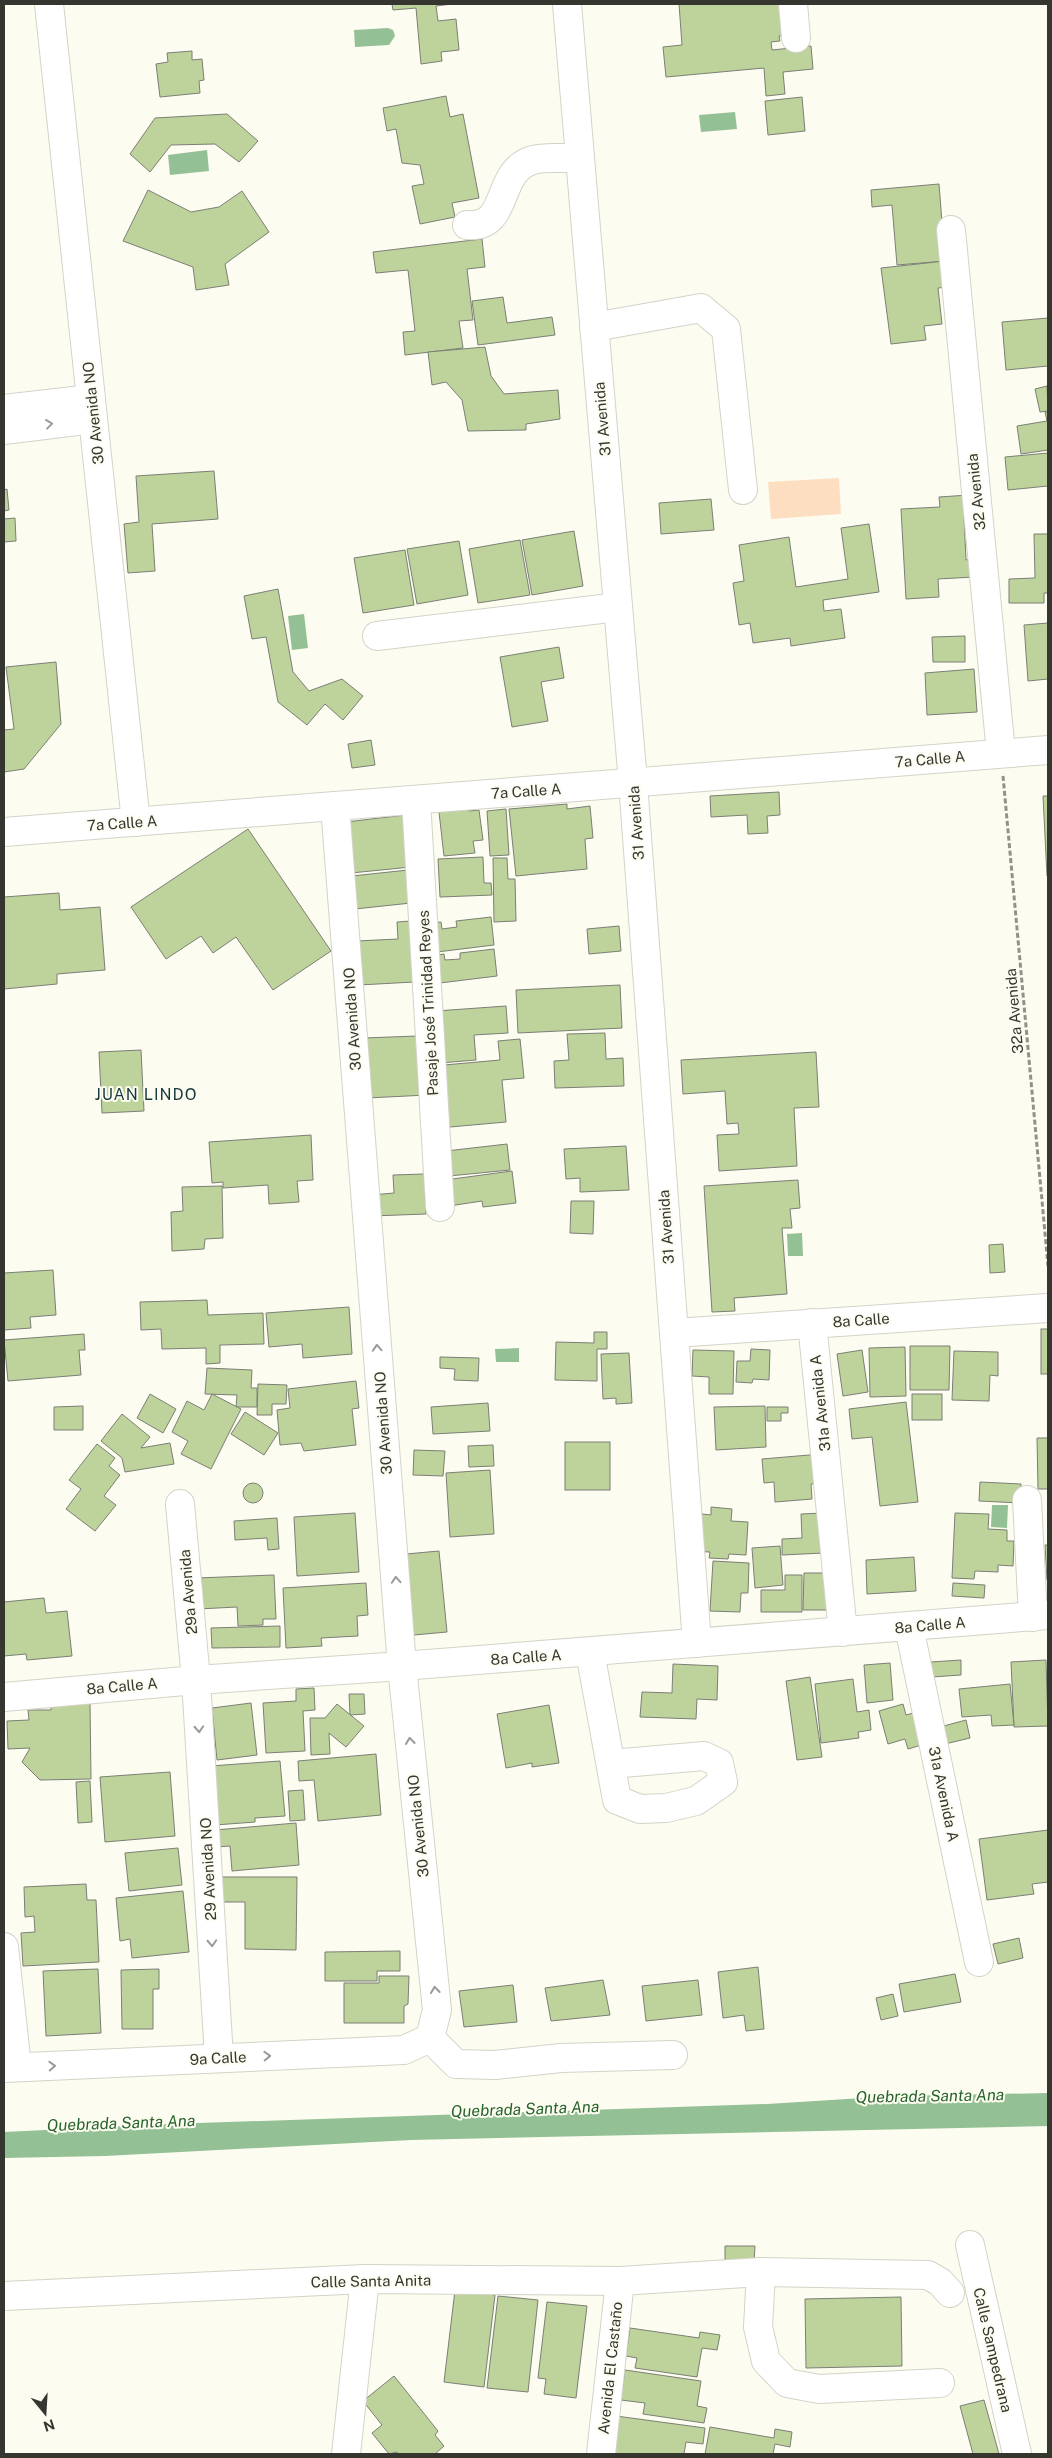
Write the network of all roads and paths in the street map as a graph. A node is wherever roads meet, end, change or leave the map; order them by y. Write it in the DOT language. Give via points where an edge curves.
graph roads {
  1 [pos="49,4"];
  2 [pos="567,4"];
  3 [pos="793,4"];
  4 [pos="796,38"];
  5 [pos="580,158"];
  6 [pos="467,225"];
  7 [pos="952,230"];
  8 [pos="594,327"];
  9 [pos="92,409"];
  10 [pos="4,410"];
  11 [pos="4,430"];
  12 [pos="744,490"];
  13 [pos="618,607"];
  14 [pos="377,636"];
  15 [pos="1048,750"];
  16 [pos="1001,753"];
  17 [pos="633,783"];
  18 [pos="416,800"];
  19 [pos="335,806"];
  20 [pos="136,822"];
  21 [pos="4,832"];
  22 [pos="440,1207"];
  23 [pos="1048,1266"];
  24 [pos="1048,1308"];
  25 [pos="812,1323"];
  26 [pos="674,1333"];
  27 [pos="1027,1500"];
  28 [pos="180,1504"];
  29 [pos="1041,1616"];
  30 [pos="909,1626"];
  31 [pos="844,1632"];
  32 [pos="697,1643"];
  33 [pos="590,1652"];
  34 [pos="402,1666"];
  35 [pos="196,1680"];
  36 [pos="4,1697"];
  37 [pos="611,1764"];
  38 [pos="4,1947"];
  39 [pos="979,1962"];
  40 [pos="430,2038"];
  41 [pos="672,2055"];
  42 [pos="219,2058"];
  43 [pos="10,2068"];
  44 [pos="970,2246"];
  45 [pos="750,2273"];
  46 [pos="365,2279"];
  47 [pos="620,2281"];
  48 [pos="950,2293"];
  49 [pos="4,2296"];
  50 [pos="940,2383"];
  51 [pos="346,2454"];
  52 [pos="601,2454"];
  53 [pos="1017,2454"];
  1 -- 9 [label="street, 30 Avenida NO"];
  2 -- 5 [label="street, 31 Avenida"];
  3 -- 4 [label="street"];
  5 -- 6 [label="street" via="532,160 512,173 492,220 480,227"];
  5 -- 8 [label="street, 31 Avenida"];
  7 -- 16 [label="street, 32 Avenida"];
  8 -- 12 [label="street" via="701,308 726,328"];
  8 -- 13 [label="street, 31 Avenida"];
  9 -- 10 [label="street"];
  11 -- 9 [label="street, one-way"];
  9 -- 20 [label="street, 30 Avenida NO"];
  13 -- 14 [label="street"];
  13 -- 17 [label="street, 31 Avenida"];
  15 -- 16 [label="street, 7a Calle A"];
  16 -- 17 [label="street, 7a Calle A"];
  16 -- 23 [label="path, 32a Avenida"];
  17 -- 18 [label="street, 7a Calle A"];
  17 -- 26 [label="street, 31 Avenida"];
  18 -- 19 [label="street, 7a Calle A"];
  18 -- 22 [label="street, Pasaje José Trinidad Reyes"];
  19 -- 20 [label="street, 7a Calle A"];
  34 -- 19 [label="street, 30 Avenida NO, one-way"];
  20 -- 21 [label="street, 7a Calle A"];
  24 -- 25 [label="street, 8a Calle"];
  25 -- 26 [label="street, 8a Calle"];
  25 -- 31 [label="street, 31a Avenida A"];
  26 -- 32 [label="street, 31 Avenida"];
  27 -- 29 [label="street"];
  28 -- 35 [label="street, 29a Avenida"];
  29 -- 30 [label="street, 8a Calle A"];
  30 -- 31 [label="street, 8a Calle A"];
  30 -- 39 [label="street, 31a Avenida A"];
  31 -- 32 [label="street, 8a Calle A"];
  32 -- 33 [label="street, 8a Calle A"];
  33 -- 34 [label="street, 8a Calle A"];
  33 -- 37 [label="street"];
  34 -- 35 [label="street, 8a Calle A"];
  40 -- 34 [label="street, 30 Avenida NO, one-way" via="437,2010"];
  35 -- 36 [label="street, 8a Calle A"];
  35 -- 42 [label="street, 29 Avenida NO, one-way"];
  38 -- 43 [label="street"];
  40 -- 41 [label="street" via="456,2064 494,2065 561,2058"];
  42 -- 40 [label="street, 9a Calle, one-way" via="404,2050"];
  43 -- 42 [label="street, 9a Calle, one-way"];
  44 -- 53 [label="street, Calle Sampedrana"];
  45 -- 47 [label="street, Calle Santa Anita"];
  45 -- 48 [label="street, Calle Santa Anita" via="928,2275"];
  45 -- 50 [label="street" via="766,2361 787,2383 819,2389"];
  46 -- 47 [label="street, Calle Santa Anita"];
  46 -- 49 [label="street, Calle Santa Anita"];
  46 -- 51 [label="street"];
  47 -- 52 [label="street, Avenida El Castaño"];
}
